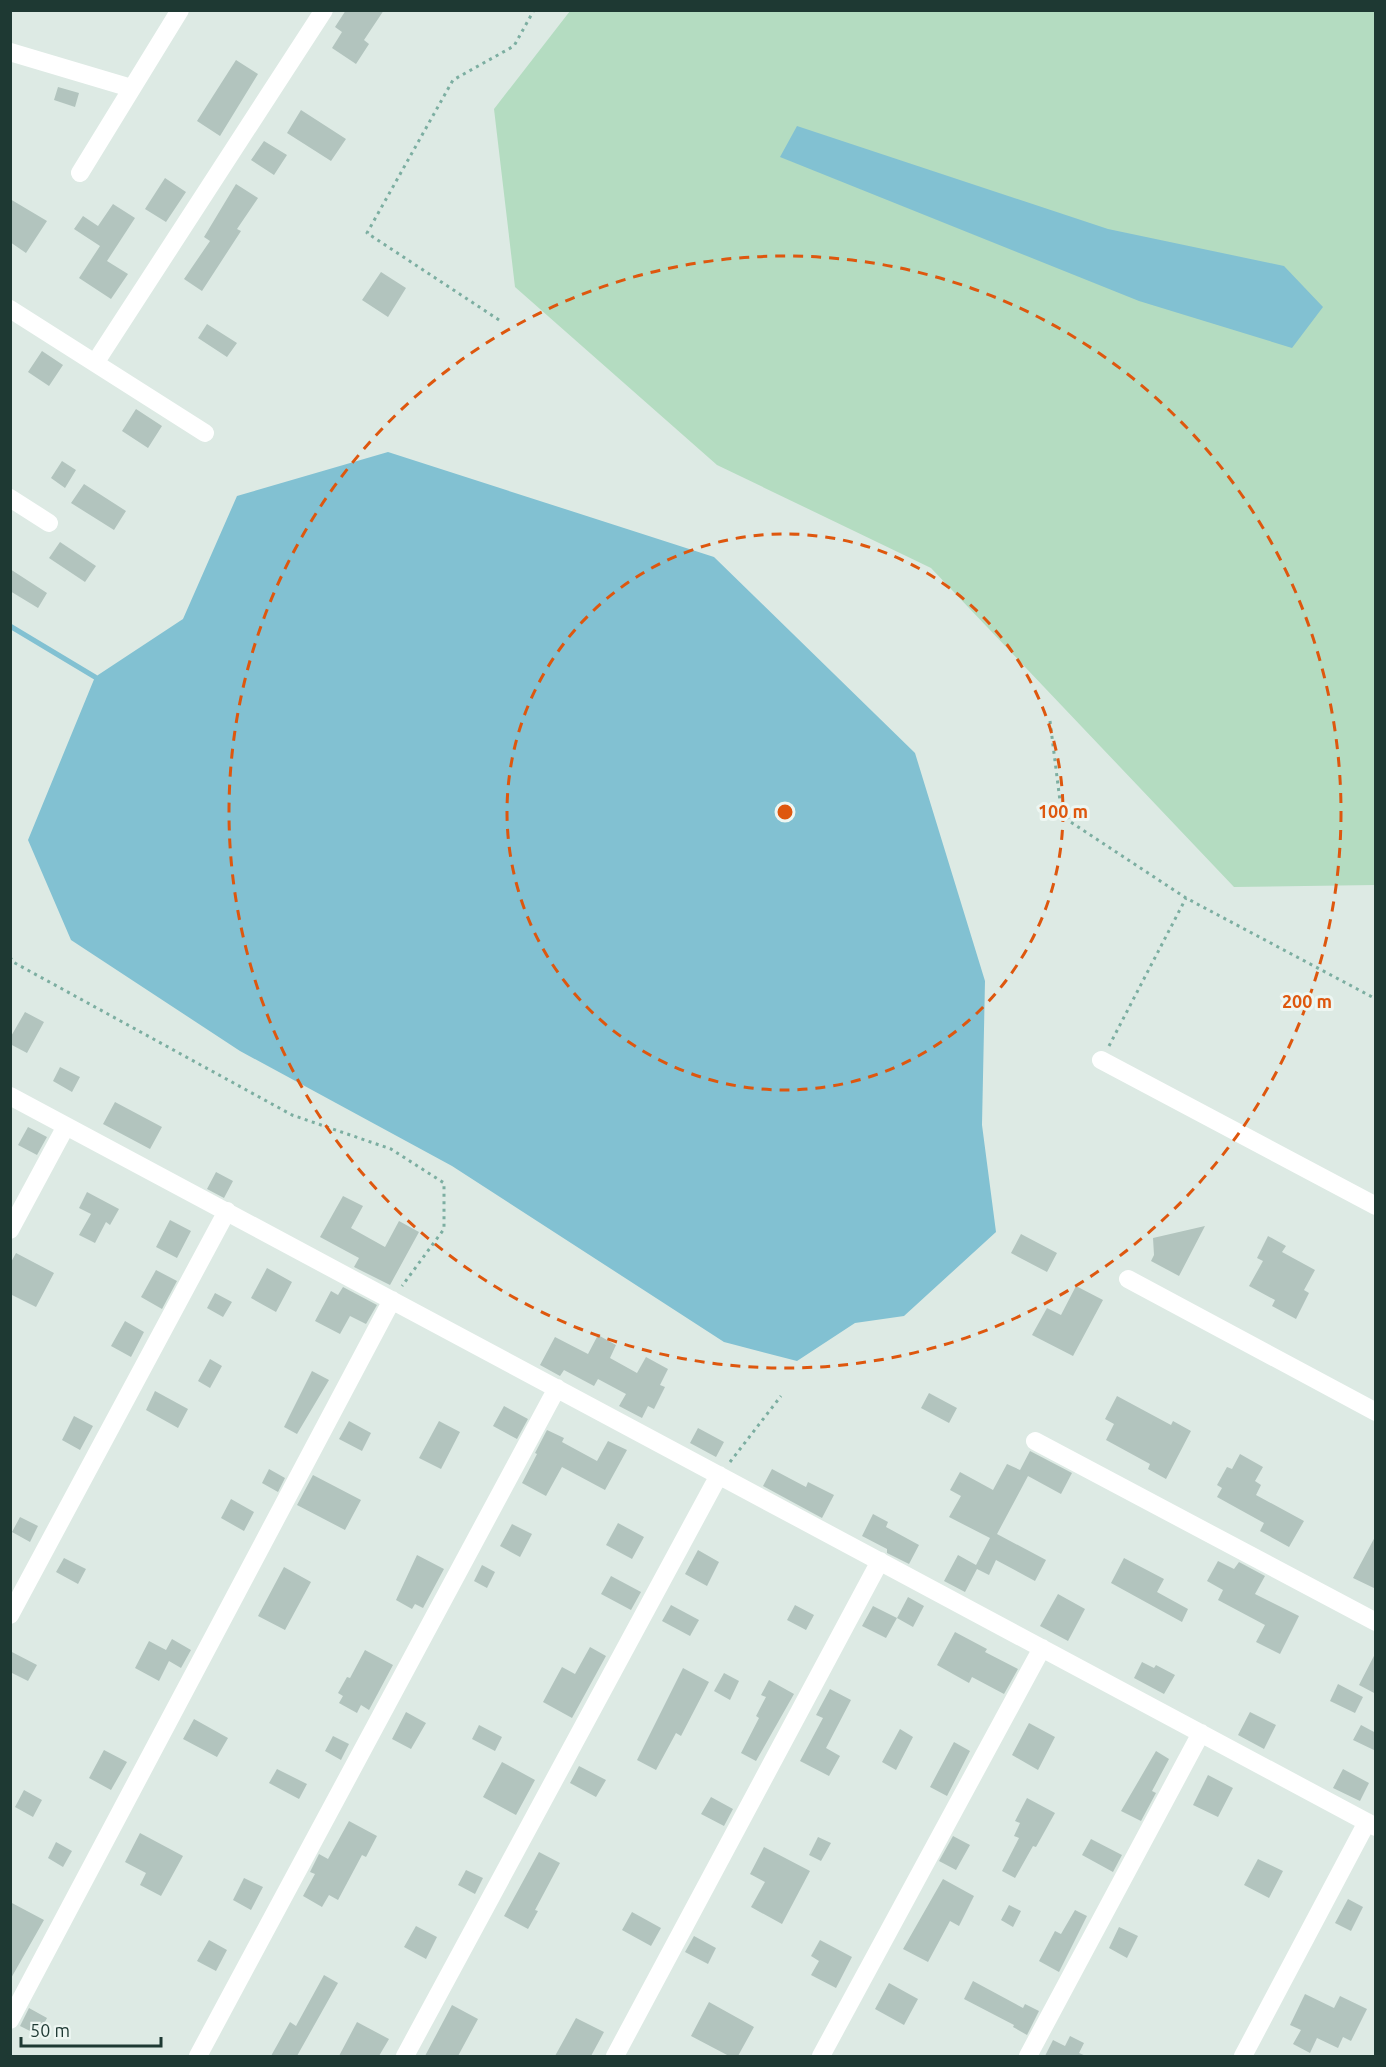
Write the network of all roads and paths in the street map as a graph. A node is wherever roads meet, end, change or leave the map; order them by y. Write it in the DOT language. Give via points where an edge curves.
graph roads {
  1 [pos="180,10"];
  2 [pos="324,10"];
  3 [pos="534,10"];
  4 [pos="10,51"];
  5 [pos="131,88"];
  6 [pos="80,172"];
  7 [pos="10,309"];
  8 [pos="499,320"];
  9 [pos="95,363"];
  10 [pos="205,433"];
  11 [pos="10,498"];
  12 [pos="49,523"];
  13 [pos="1050,721"];
  14 [pos="1186,898"];
  15 [pos="10,957"];
  16 [pos="1376,999"];
  17 [pos="1101,1060"];
  18 [pos="10,1096"];
  19 [pos="66,1126"];
  20 [pos="1376,1206"];
  21 [pos="227,1212"];
  22 [pos="10,1230"];
  23 [pos="1128,1279"];
  24 [pos="392,1300"];
  25 [pos="557,1388"];
  26 [pos="781,1396"];
  27 [pos="1376,1412"];
  28 [pos="1035,1441"];
  29 [pos="719,1475"];
  30 [pos="880,1561"];
  31 [pos="10,1615"];
  32 [pos="1376,1622"];
  33 [pos="1042,1648"];
  34 [pos="1202,1733"];
  35 [pos="1371,1824"];
  36 [pos="10,2020"];
  37 [pos="198,2056"];
  38 [pos="405,2056"];
  39 [pos="615,2056"];
  40 [pos="821,2056"];
  41 [pos="1028,2056"];
  42 [pos="1243,2056"];
  1 -- 5 [label="street"];
  2 -- 9 [label="street"];
  3 -- 8 [label="path" via="514,46 453,80 367,233"];
  4 -- 5 [label="street"];
  5 -- 6 [label="street"];
  7 -- 9 [label="street"];
  9 -- 10 [label="street"];
  11 -- 12 [label="street"];
  13 -- 14 [label="path" via="1060,801 1068,821"];
  14 -- 16 [label="path"];
  14 -- 17 [label="path"];
  15 -- 24 [label="path" via="292,1115 391,1149 444,1183 444,1228"];
  17 -- 20 [label="street"];
  18 -- 19 [label="street"];
  19 -- 21 [label="street"];
  19 -- 22 [label="street"];
  21 -- 24 [label="street"];
  21 -- 31 [label="street"];
  23 -- 27 [label="street"];
  24 -- 25 [label="street"];
  24 -- 36 [label="street"];
  25 -- 29 [label="street"];
  25 -- 37 [label="street"];
  26 -- 29 [label="path"];
  28 -- 32 [label="street"];
  29 -- 30 [label="street"];
  29 -- 38 [label="street"];
  30 -- 33 [label="street"];
  30 -- 39 [label="street"];
  33 -- 34 [label="street"];
  33 -- 40 [label="street"];
  34 -- 35 [label="street"];
  34 -- 41 [label="street"];
  35 -- 42 [label="street"];
}
